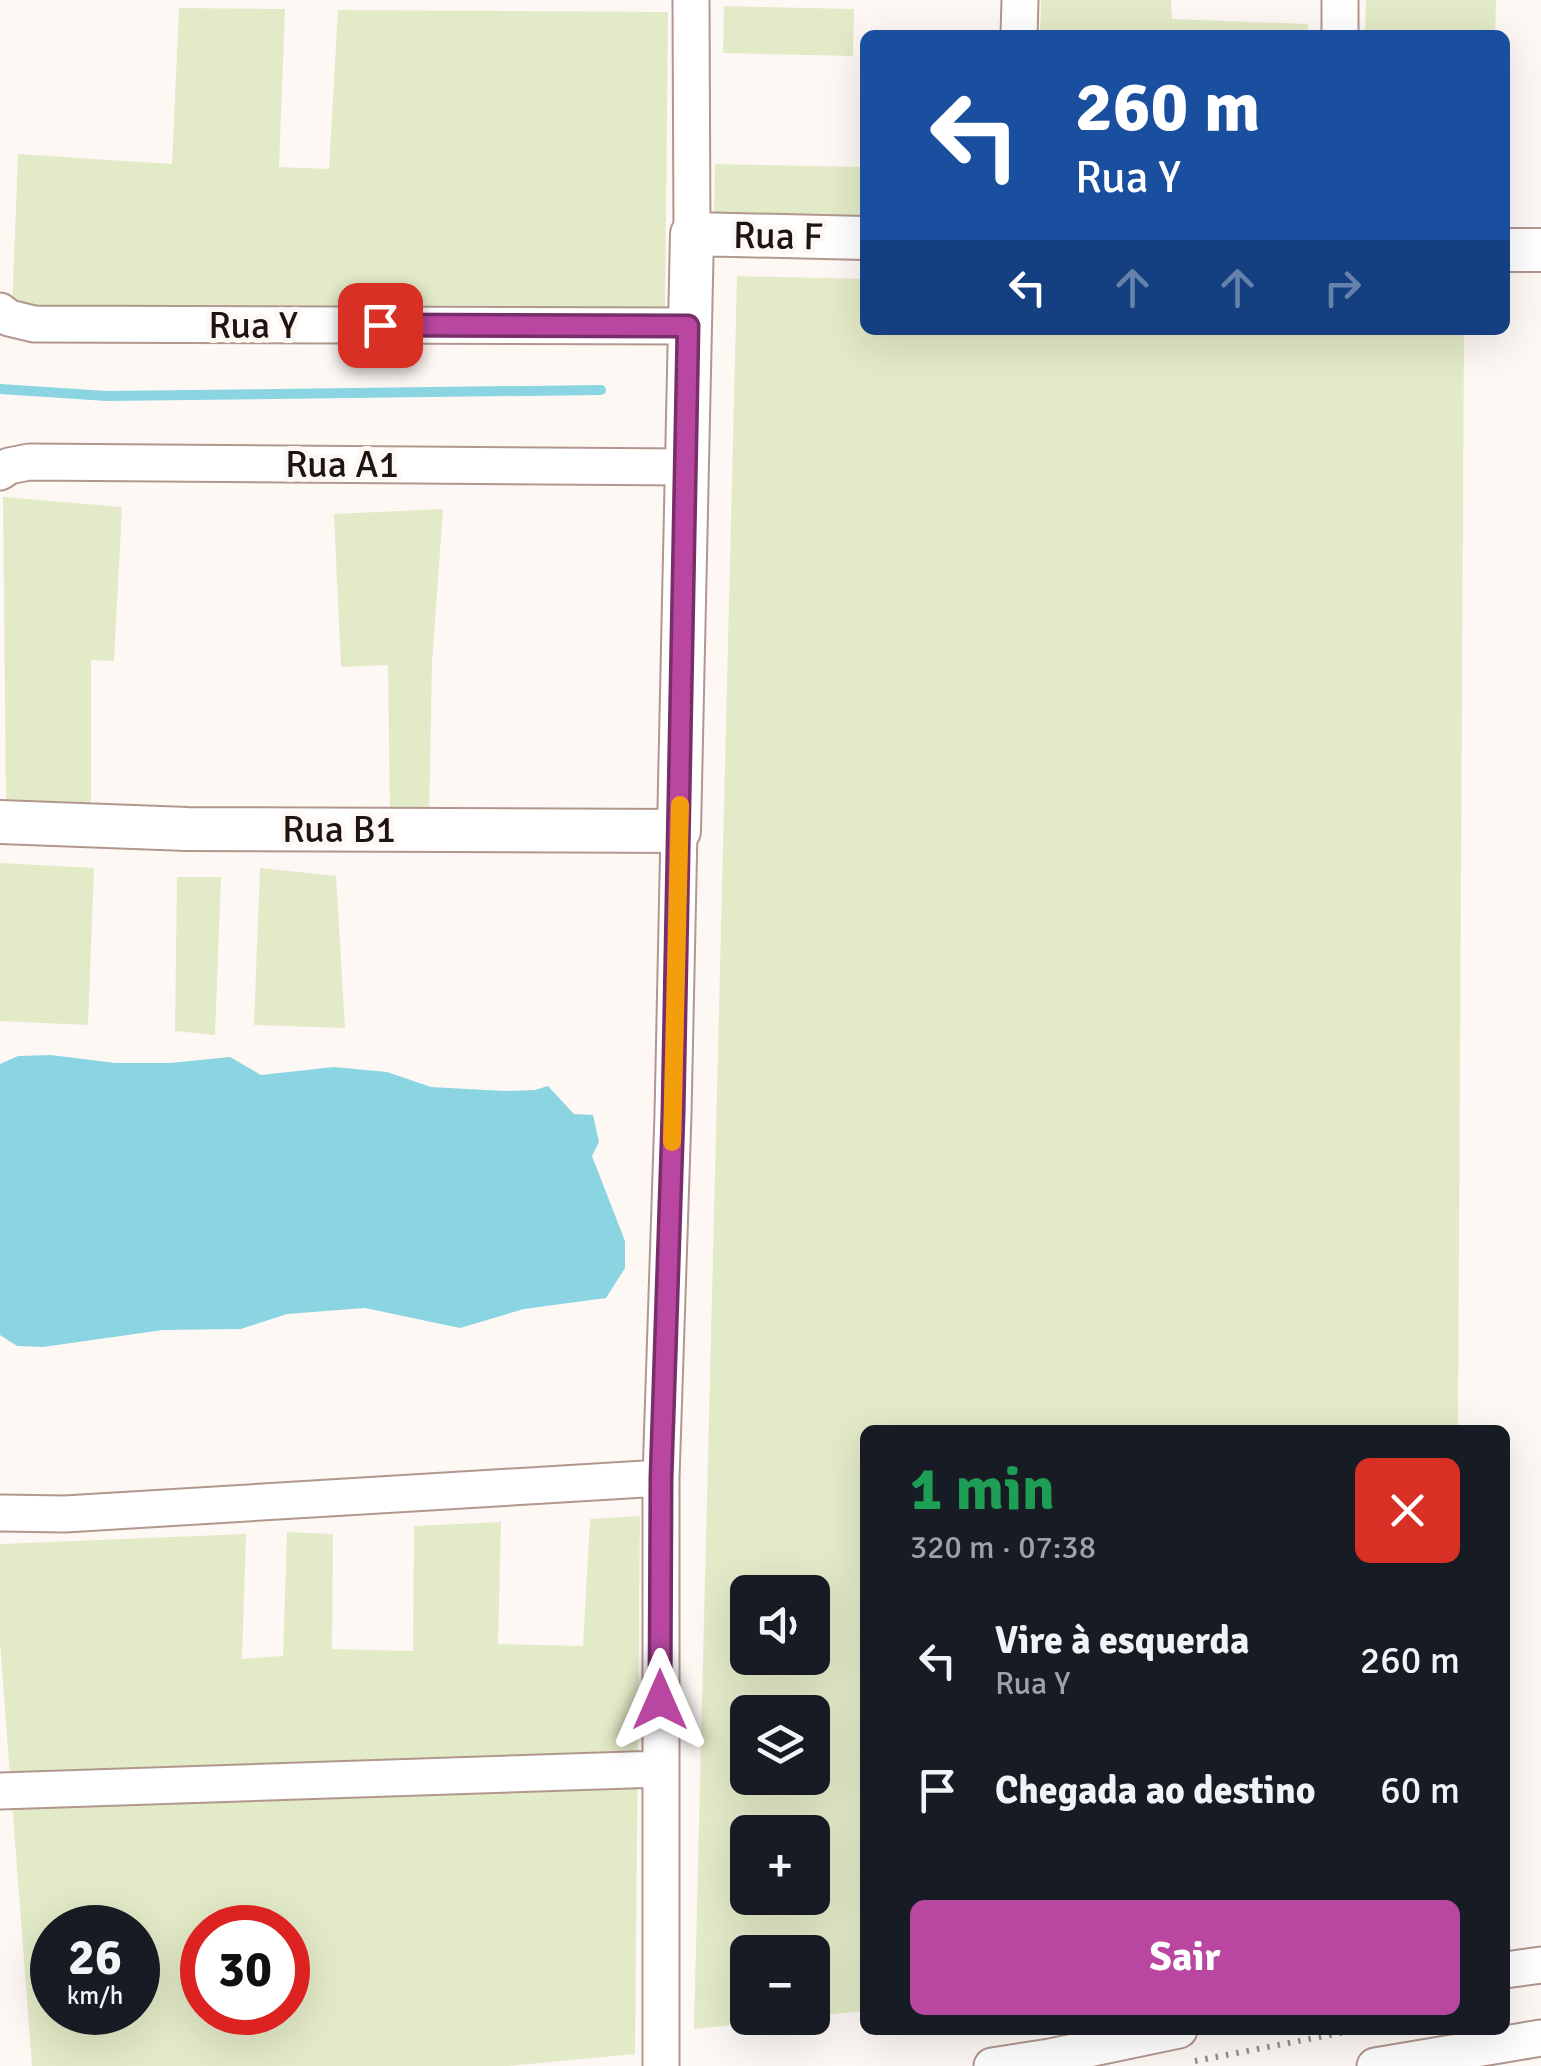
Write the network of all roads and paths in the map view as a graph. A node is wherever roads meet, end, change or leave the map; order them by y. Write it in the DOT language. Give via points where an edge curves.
graph roads {
  1 [pos="691,0"];
  2 [pos="1020,0"];
  3 [pos="1340,0"];
  4 [pos="1019,30"];
  5 [pos="1340,30"];
  6 [pos="692,234"];
  7 [pos="860,238"];
  8 [pos="1510,250"];
  9 [pos="1541,250"];
  10 [pos="0,311"];
  11 [pos="688,326"];
  12 [pos="687,467"];
  13 [pos="0,472"];
  14 [pos="0,822"];
  15 [pos="679,832"];
  16 [pos="661,1478"];
  17 [pos="0,1513"];
  18 [pos="660,1769"];
  19 [pos="0,1791"];
  20 [pos="1541,1965"];
  21 [pos="1510,1969"];
  22 [pos="1302,2035"];
  23 [pos="1541,2038"];
  24 [pos="1184,2046"];
  25 [pos="1479,2058"];
  26 [pos="661,2066"];
  27 [pos="992,2066"];
  28 [pos="1375,2066"];
  1 -- 6 [label="street"];
  2 -- 4 [label="street"];
  3 -- 5 [label="street"];
  6 -- 7 [label="street, Rua F"];
  6 -- 11 [label="street"];
  8 -- 9 [label="street"];
  10 -- 11 [label="street, Rua Y" via="34,324"];
  11 -- 12 [label="street"];
  12 -- 13 [label="street, Rua A1" via="30,462"];
  12 -- 15 [label="street"];
  14 -- 15 [label="street, Rua B1"];
  15 -- 16 [label="street"];
  16 -- 17 [label="street" via="82,1514"];
  16 -- 18 [label="street"];
  18 -- 19 [label="street"];
  18 -- 26 [label="street"];
  20 -- 21 [label="street"];
  22 -- 24 [label="path"];
  23 -- 25 [label="street"];
  24 -- 27 [label="street"];
  25 -- 28 [label="street"];
}
